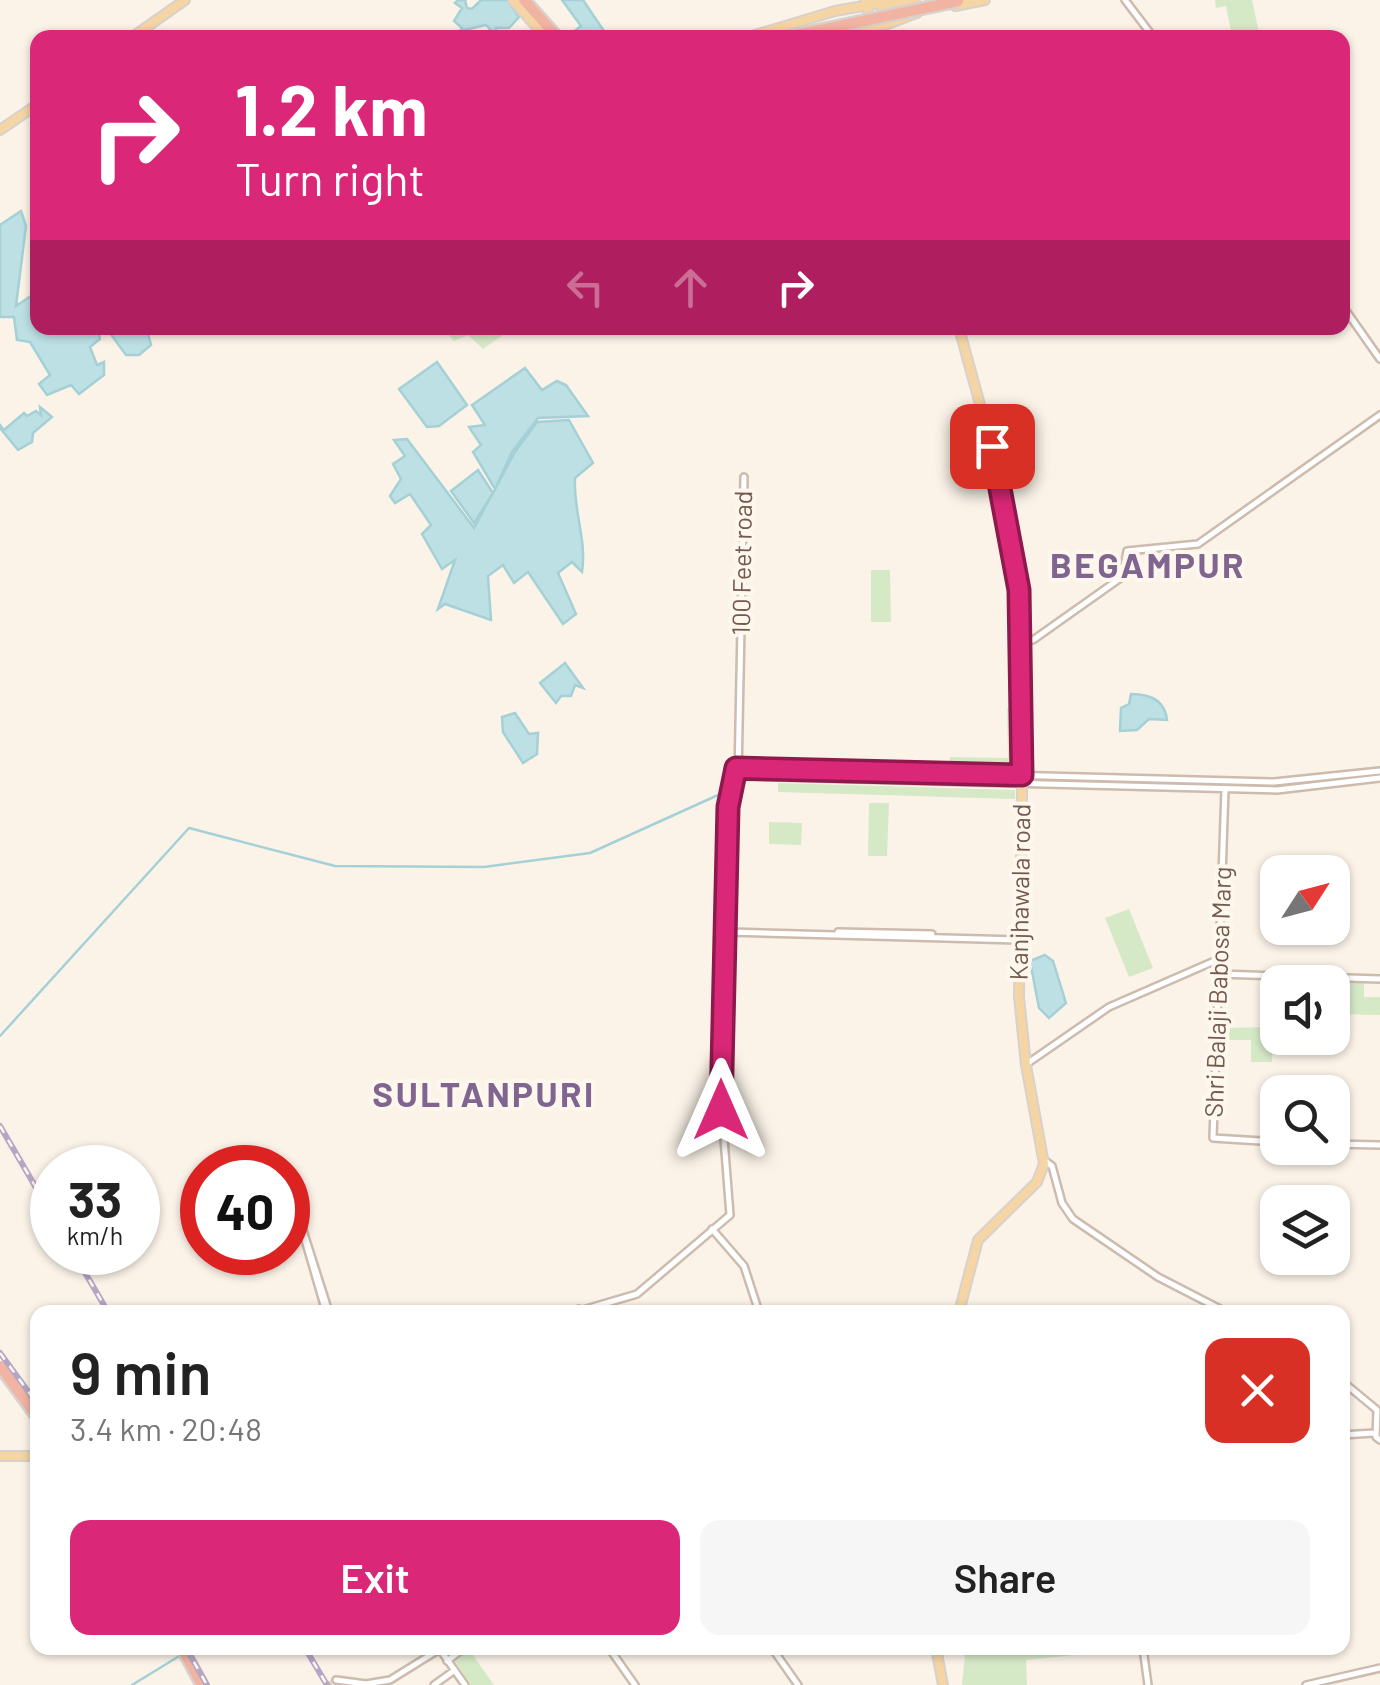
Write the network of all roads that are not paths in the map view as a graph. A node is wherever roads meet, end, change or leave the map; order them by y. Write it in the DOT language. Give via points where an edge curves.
graph roads {
  1 [pos="185,0"];
  2 [pos="521,0"];
  3 [pos="897,0"];
  4 [pos="914,0"];
  5 [pos="940,0"];
  6 [pos="960,0"];
  7 [pos="985,0"];
  8 [pos="1125,0"];
  9 [pos="864,3"];
  10 [pos="917,13"];
  11 [pos="806,22"];
  12 [pos="870,26"];
  13 [pos="142,30"];
  14 [pos="545,30"];
  15 [pos="556,30"];
  16 [pos="775,30"];
  17 [pos="803,30"];
  18 [pos="819,30"];
  19 [pos="842,30"];
  20 [pos="844,30"];
  21 [pos="871,30"];
  22 [pos="1148,30"];
  23 [pos="30,109"];
  24 [pos="0,130"];
  25 [pos="1350,316"];
  26 [pos="962,335"];
  27 [pos="962,335"];
  28 [pos="1380,359"];
  29 [pos="1380,416"];
  30 [pos="1023,641"];
  31 [pos="737,772"];
  32 [pos="1011,775"];
  33 [pos="1380,775"];
  34 [pos="1023,779"];
  35 [pos="1011,783"];
  36 [pos="1227,785"];
  37 [pos="726,930"];
  38 [pos="1020,938"];
  39 [pos="1220,959"];
  40 [pos="1220,973"];
  41 [pos="1380,978"];
  42 [pos="1028,1063"];
  43 [pos="1260,1139"];
  44 [pos="1350,1143"];
  45 [pos="1380,1144"];
  46 [pos="1045,1160"];
  47 [pos="295,1202"];
  48 [pos="712,1230"];
  49 [pos="644,1288"];
  50 [pos="326,1305"];
  51 [pos="589,1305"];
  52 [pos="601,1305"];
  53 [pos="755,1305"];
  54 [pos="962,1305"];
  55 [pos="1212,1305"];
  56 [pos="0,1364"];
  57 [pos="1350,1388"];
  58 [pos="30,1405"];
  59 [pos="1376,1435"];
  60 [pos="1350,1436"];
  61 [pos="0,1455"];
  62 [pos="30,1455"];
  63 [pos="188,1655"];
  64 [pos="428,1655"];
  65 [pos="443,1655"];
  66 [pos="453,1655"];
  67 [pos="614,1655"];
  68 [pos="775,1655"];
  69 [pos="939,1655"];
  70 [pos="1144,1655"];
  71 [pos="446,1660"];
  72 [pos="1380,1668"];
  73 [pos="453,1673"];
  74 [pos="336,1680"];
  75 [pos="205,1685"];
  76 [pos="436,1685"];
  77 [pos="463,1685"];
  78 [pos="635,1685"];
  79 [pos="796,1685"];
  80 [pos="944,1685"];
  81 [pos="1148,1685"];
  82 [pos="1306,1685"];
  1 -- 13 [label="main road"];
  2 -- 14 [label="highway"];
  2 -- 15 [label="main road"];
  3 -- 9 [label="main road"];
  4 -- 10 [label="main road" via="888,2 880,9 882,18"];
  5 -- 17 [label="highway, bridge"];
  6 -- 18 [label="highway, bridge"];
  7 -- 10 [label="main road"];
  8 -- 22 [label="street"];
  9 -- 11 [label="main road"];
  9 -- 12 [label="main road"];
  10 -- 12 [label="main road"];
  11 -- 16 [label="main road"];
  11 -- 19 [label="main road" via="842,15"];
  12 -- 20 [label="main road"];
  12 -- 21 [label="main road"];
  23 -- 24 [label="main road"];
  25 -- 28 [label="street"];
  26 -- 30 [label="main road, Kanjhawala road" via="1000,471"];
  27 -- 34 [label="main road, Kanjhawala road" via="994,452 1019,590"];
  29 -- 30 [label="street" via="1198,544 1128,551 1122,577"];
  30 -- 34 [label="main road, Kanjhawala road"];
  31 -- 31 [label="street, 100 Feet road" via="744,474"];
  31 -- 32 [label="street"];
  31 -- 35 [label="street"];
  31 -- 37 [label="street, 100 Feet road"];
  32 -- 34 [label="street"];
  32 -- 35 [label="street"];
  33 -- 36 [label="street"];
  34 -- 35 [label="street"];
  34 -- 36 [label="street"];
  34 -- 38 [label="main road, Kanjhawala road"];
  36 -- 39 [label="street, Shri Balaji Babosa Marg"];
  37 -- 38 [label="street"];
  37 -- 48 [label="street, 100 Feet road" via="722,1076 730,1215"];
  38 -- 42 [label="main road, Kanjhawala road"];
  38 -- 46 [label="main road, Kanjhawala road" via="1025,1061"];
  39 -- 40 [label="street, Shri Balaji Babosa Marg"];
  39 -- 42 [label="street" via="1109,1006"];
  40 -- 41 [label="street"];
  40 -- 43 [label="street, Shri Balaji Babosa Marg" via="1216,1135"];
  42 -- 46 [label="main road, Kanjhawala road"];
  44 -- 45 [label="street"];
  46 -- 54 [label="main road" via="1037,1186 980,1242"];
  46 -- 55 [label="street" via="1073,1219 1158,1278"];
  47 -- 50 [label="street"];
  48 -- 49 [label="street"];
  48 -- 53 [label="street" via="744,1266"];
  49 -- 51 [label="street"];
  49 -- 52 [label="street"];
  56 -- 58 [label="highway"];
  57 -- 59 [label="street" via="1376,1411"];
  59 -- 60 [label="street"];
  61 -- 62 [label="main road"];
  63 -- 75 [label="highway"];
  64 -- 74 [label="street" via="390,1680"];
  65 -- 71 [label="street"];
  66 -- 71 [label="street"];
  67 -- 78 [label="street"];
  68 -- 79 [label="street"];
  69 -- 80 [label="main road"];
  70 -- 81 [label="street"];
  71 -- 73 [label="street"];
  71 -- 77 [label="street"];
  72 -- 82 [label="street"];
  73 -- 76 [label="street"];
  73 -- 77 [label="street"];
}
